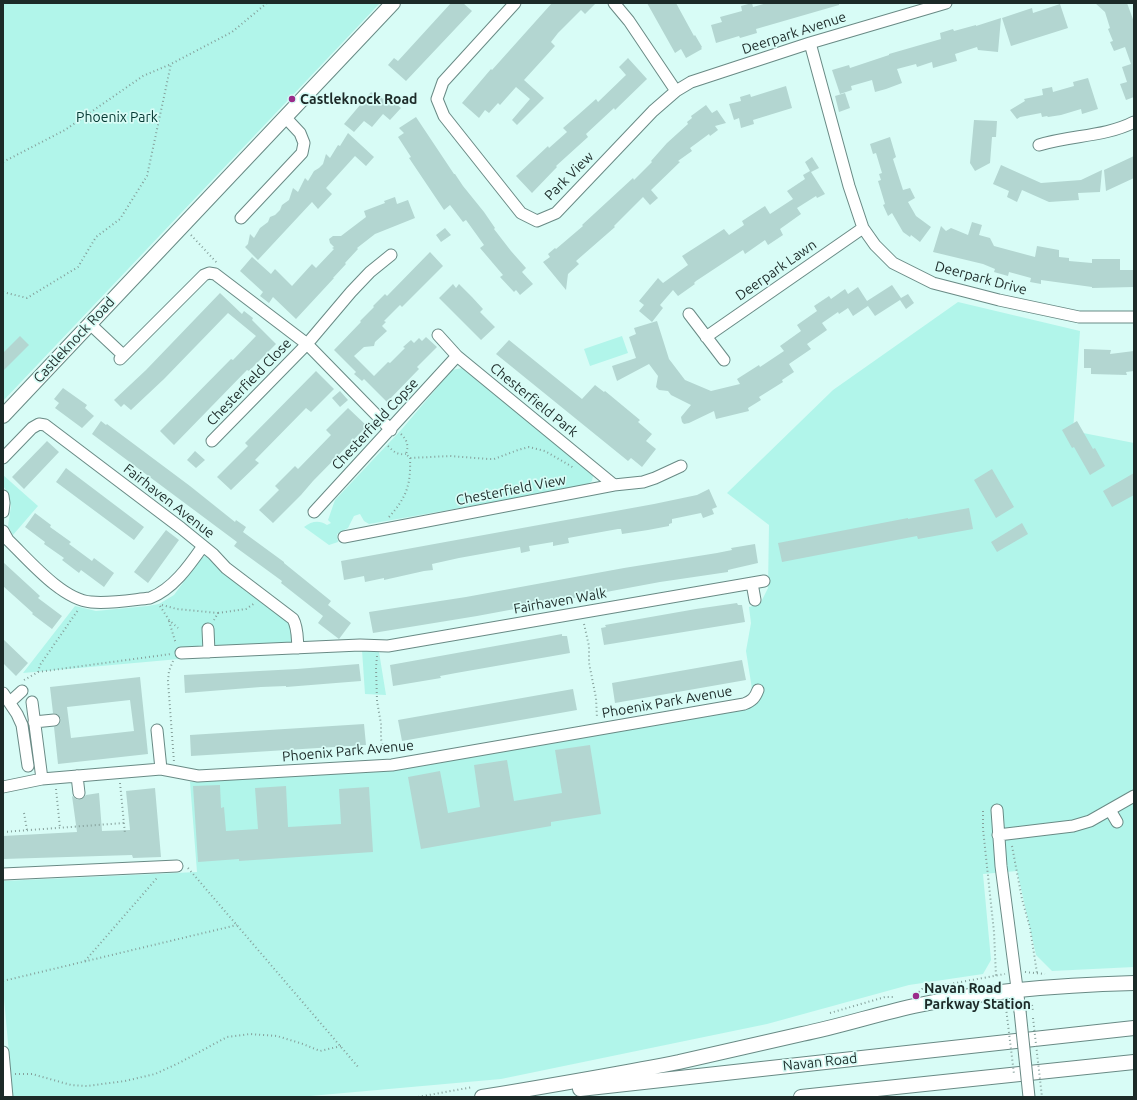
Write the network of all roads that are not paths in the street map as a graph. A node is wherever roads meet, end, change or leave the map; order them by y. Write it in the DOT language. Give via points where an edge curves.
graph roads {
  1 [pos="393,3"];
  2 [pos="515,3"];
  3 [pos="614,3"];
  4 [pos="946,3"];
  5 [pos="810,43"];
  6 [pos="676,91"];
  7 [pos="285,117"];
  8 [pos="1134,122"];
  9 [pos="1039,145"];
  10 [pos="242,218"];
  11 [pos="863,228"];
  12 [pos="391,255"];
  13 [pos="689,314"];
  14 [pos="1134,317"];
  15 [pos="90,324"];
  16 [pos="438,335"];
  17 [pos="706,337"];
  18 [pos="306,344"];
  19 [pos="457,356"];
  20 [pos="724,360"];
  21 [pos="3,416"];
  22 [pos="392,429"];
  23 [pos="212,441"];
  24 [pos="3,458"];
  25 [pos="681,466"];
  26 [pos="614,485"];
  27 [pos="3,496"];
  28 [pos="3,512"];
  29 [pos="314,512"];
  30 [pos="3,531"];
  31 [pos="344,537"];
  32 [pos="203,546"];
  33 [pos="764,581"];
  34 [pos="752,583"];
  35 [pos="755,600"];
  36 [pos="210,624"];
  37 [pos="298,648"];
  38 [pos="209,652"];
  39 [pos="180,653"];
  40 [pos="22,690"];
  41 [pos="758,690"];
  42 [pos="3,692"];
  43 [pos="10,702"];
  44 [pos="32,702"];
  45 [pos="54,720"];
  46 [pos="34,722"];
  47 [pos="157,730"];
  48 [pos="28,766"];
  49 [pos="161,769"];
  50 [pos="77,776"];
  51 [pos="42,779"];
  52 [pos="3,787"];
  53 [pos="80,793"];
  54 [pos="1134,796"];
  55 [pos="997,810"];
  56 [pos="1110,810"];
  57 [pos="1117,822"];
  58 [pos="998,835"];
  59 [pos="172,867"];
  60 [pos="3,874"];
  61 [pos="1134,983"];
  62 [pos="1018,991"];
  63 [pos="1134,1028"];
  64 [pos="3,1052"];
  65 [pos="1134,1062"];
  66 [pos="7,1097"];
  67 [pos="482,1097"];
  68 [pos="506,1097"];
  69 [pos="801,1097"];
  70 [pos="1029,1097"];
  1 -- 7 [label="main road, Castleknock Road"];
  2 -- 6 [label="street, Park View" via="444,82 437,99 444,116 521,213 537,221 556,213"];
  3 -- 6 [label="street"];
  4 -- 5 [label="street, Deerpark Avenue"];
  5 -- 6 [label="street, Deerpark Avenue" via="691,82"];
  5 -- 11 [label="street, Deerpark Drive"];
  7 -- 10 [label="street" via="300,134 304,143 302,153"];
  7 -- 15 [label="main road, Castleknock Road"];
  8 -- 9 [label="street" via="1101,133"];
  11 -- 14 [label="street, Deerpark Drive" via="893,263 933,283 1080,317"];
  11 -- 17 [label="street, Deerpark Lawn"];
  12 -- 18 [label="street, Chesterfield Close" via="365,277"];
  13 -- 17 [label="street"];
  15 -- 18 [label="street" via="122,357 204,275 209,273 225,281"];
  15 -- 21 [label="main road, Castleknock Road"];
  16 -- 19 [label="street, Chesterfield Park"];
  17 -- 20 [label="street"];
  18 -- 22 [label="street"];
  18 -- 23 [label="street, Chesterfield Close"];
  19 -- 22 [label="street, Chesterfield Copse"];
  19 -- 26 [label="street, Chesterfield Park"];
  22 -- 29 [label="street, Chesterfield Copse"];
  24 -- 32 [label="street, Fairhaven Avenue" via="32,428 39,424 45,425"];
  25 -- 26 [label="street, Chesterfield View" via="642,482"];
  26 -- 31 [label="street, Chesterfield View"];
  27 -- 28 [label="street"];
  30 -- 32 [label="street" via="8,540 58,588 89,602 150,598 158,595 172,585"];
  32 -- 37 [label="street, Fairhaven Avenue" via="226,568 293,619"];
  33 -- 34 [label="street, Fairhaven Walk"];
  34 -- 35 [label="street"];
  34 -- 37 [label="street, Fairhaven Walk" via="388,646"];
  36 -- 38 [label="street"];
  37 -- 38 [label="street"];
  38 -- 39 [label="street"];
  40 -- 43 [label="street"];
  41 -- 49 [label="street, Phoenix Park Avenue" via="755,698 744,704 385,766 198,776"];
  42 -- 43 [label="street"];
  43 -- 48 [label="street" via="22,725"];
  44 -- 46 [label="street"];
  45 -- 46 [label="street"];
  46 -- 51 [label="street"];
  47 -- 49 [label="street"];
  49 -- 50 [label="street, Phoenix Park Avenue"];
  50 -- 51 [label="street, Phoenix Park Avenue"];
  50 -- 53 [label="street"];
  51 -- 52 [label="street, Phoenix Park Avenue"];
  54 -- 56 [label="street"];
  55 -- 58 [label="street"];
  56 -- 57 [label="street"];
  56 -- 58 [label="street" via="1090,821 1072,826"];
  58 -- 62 [label="street"];
  59 -- 60 [label="street"];
  61 -- 62 [label="main road"];
  62 -- 67 [label="main road" via="919,1005 806,1034 679,1062"];
  62 -- 70 [label="street, bridge"];
  63 -- 68 [label="main road, Navan Road"];
  64 -- 66 [label="street"];
  65 -- 69 [label="main road"];
}
